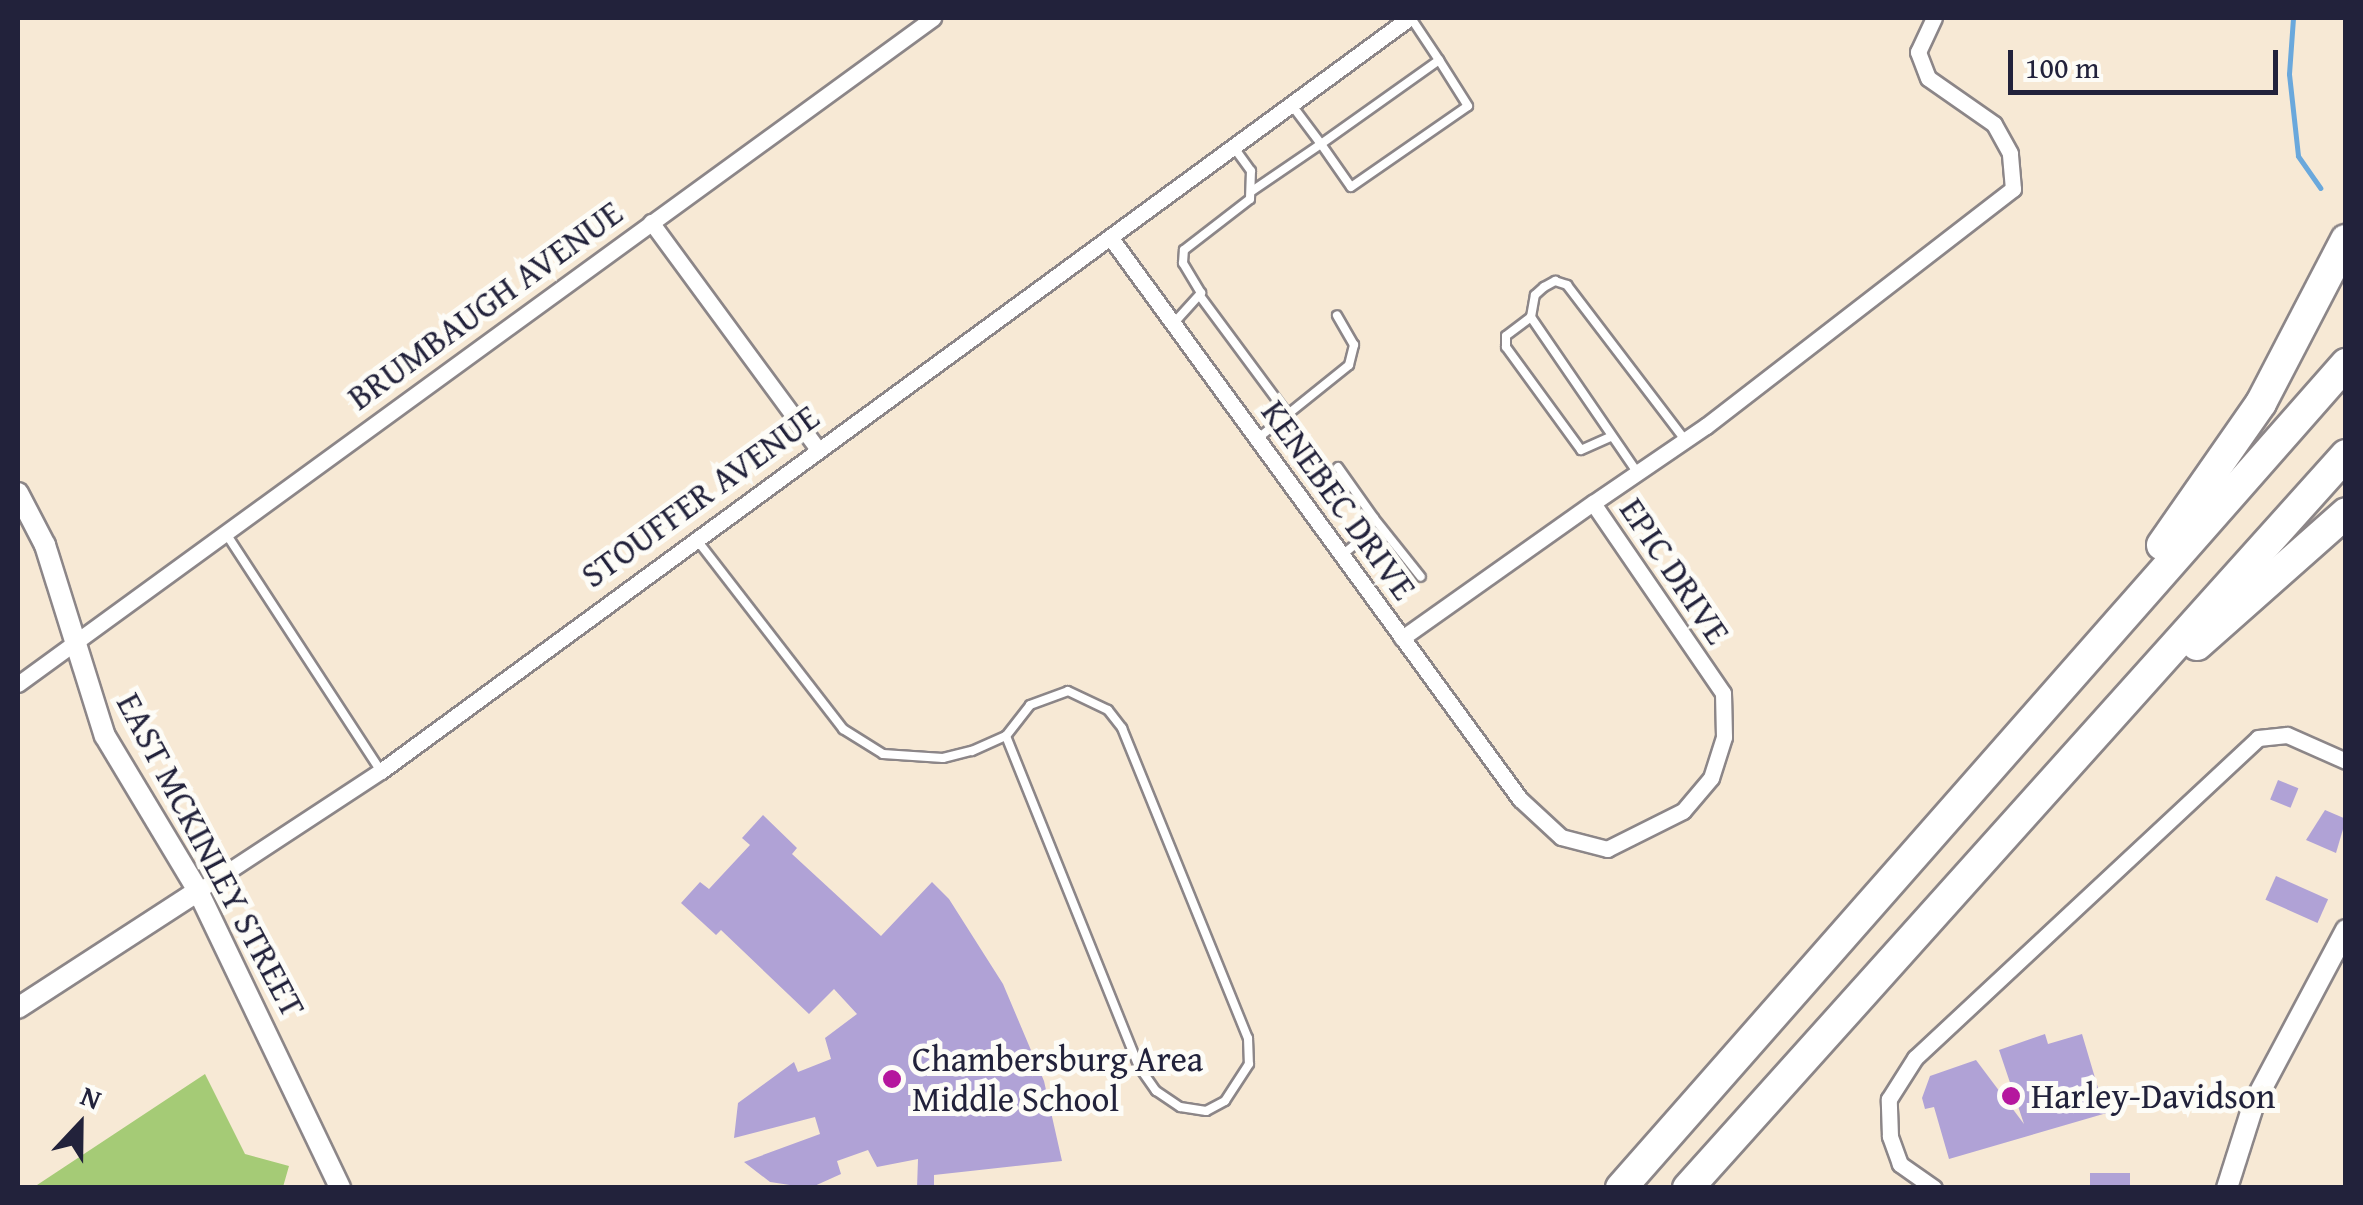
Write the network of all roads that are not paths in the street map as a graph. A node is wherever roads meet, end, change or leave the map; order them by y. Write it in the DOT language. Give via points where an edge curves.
graph roads {
  1 [pos="934,18"];
  2 [pos="1410,18"];
  3 [pos="1934,18"];
  4 [pos="1438,60"];
  5 [pos="1291,104"];
  6 [pos="1321,144"];
  7 [pos="1233,146"];
  8 [pos="1252,191"];
  9 [pos="651,222"];
  10 [pos="1110,237"];
  11 [pos="2346,240"];
  12 [pos="1200,296"];
  13 [pos="1337,315"];
  14 [pos="1531,317"];
  15 [pos="1173,324"];
  16 [pos="2346,364"];
  17 [pos="1288,415"];
  18 [pos="1610,437"];
  19 [pos="1257,439"];
  20 [pos="1685,440"];
  21 [pos="818,449"];
  22 [pos="2346,455"];
  23 [pos="1338,466"];
  24 [pos="1637,472"];
  25 [pos="18,493"];
  26 [pos="1593,504"];
  27 [pos="2346,513"];
  28 [pos="1374,518"];
  29 [pos="224,531"];
  30 [pos="696,540"];
  31 [pos="1342,555"];
  32 [pos="1420,577"];
  33 [pos="1402,638"];
  34 [pos="74,645"];
  35 [pos="18,684"];
  36 [pos="1006,736"];
  37 [pos="2346,761"];
  38 [pos="381,771"];
  39 [pos="1520,800"];
  40 [pos="1934,833"];
  41 [pos="198,891"];
  42 [pos="2346,930"];
  43 [pos="1885,966"];
  44 [pos="18,1008"];
  45 [pos="340,1188"];
  46 [pos="1621,1188"];
  47 [pos="1688,1188"];
  48 [pos="1934,1188"];
  49 [pos="2227,1188"];
  1 -- 9 [label="street, BRUMBAUGH AVENUE"];
  2 -- 4 [label="lane"];
  2 -- 5 [label="street, STOUFFER AVENUE"];
  3 -- 20 [label="street, EPIC DRIVE" via="1918,52 1928,78 1994,124 2010,153 2013,188"];
  4 -- 6 [label="lane"];
  4 -- 6 [label="lane" via="1468,106 1351,187"];
  5 -- 6 [label="lane"];
  5 -- 7 [label="street, STOUFFER AVENUE"];
  6 -- 8 [label="lane"];
  7 -- 8 [label="lane" via="1251,170"];
  7 -- 10 [label="street, STOUFFER AVENUE"];
  8 -- 12 [label="lane" via="1184,250"];
  9 -- 21 [label="street"];
  9 -- 29 [label="street, BRUMBAUGH AVENUE"];
  10 -- 15 [label="street, KENEBEC DRIVE"];
  10 -- 21 [label="street, STOUFFER AVENUE"];
  11 -- 40 [label="highway" via="2261,403 2183,520 1950,797"];
  12 -- 15 [label="lane"];
  12 -- 17 [label="lane"];
  13 -- 17 [label="lane" via="1354,346 1349,365"];
  14 -- 18 [label="lane"];
  14 -- 18 [label="lane" via="1506,336 1514,360 1581,450"];
  14 -- 20 [label="lane" via="1535,294 1555,281 1568,285"];
  15 -- 19 [label="street, KENEBEC DRIVE"];
  16 -- 40 [label="highway"];
  17 -- 19 [label="lane"];
  18 -- 24 [label="lane"];
  19 -- 31 [label="street, KENEBEC DRIVE"];
  20 -- 24 [label="street, EPIC DRIVE"];
  21 -- 30 [label="street, STOUFFER AVENUE"];
  22 -- 43 [label="highway"];
  23 -- 28 [label="lane"];
  24 -- 26 [label="street, EPIC DRIVE"];
  25 -- 34 [label="street, EAST MCKINLEY STREET" via="46,544"];
  26 -- 33 [label="street"];
  26 -- 39 [label="street, EPIC DRIVE" via="1722,693 1724,737 1711,778 1684,811 1608,849 1561,837"];
  27 -- 43 [label="highway" via="2184,657 1956,906"];
  28 -- 31 [label="lane"];
  28 -- 32 [label="lane"];
  29 -- 34 [label="street, BRUMBAUGH AVENUE"];
  29 -- 38 [label="lane"];
  30 -- 36 [label="lane" via="861,744 883,754 942,758"];
  30 -- 38 [label="street, STOUFFER AVENUE"];
  31 -- 33 [label="street, KENEBEC DRIVE"];
  33 -- 39 [label="street, KENEBEC DRIVE"];
  34 -- 35 [label="street, BRUMBAUGH AVENUE"];
  34 -- 41 [label="street, EAST MCKINLEY STREET" via="105,736"];
  36 -- 36 [label="lane" via="1030,705 1068,691 1092,697 1122,728 1248,1038 1250,1064 1225,1102 1206,1111 1180,1108 1156,1091 1140,1066"];
  37 -- 48 [label="street" via="2287,735 2258,738 1915,1058 1888,1099 1890,1136 1900,1164"];
  38 -- 41 [label="street, STOUFFER AVENUE"];
  40 -- 46 [label="highway"];
  41 -- 44 [label="street, STOUFFER AVENUE"];
  41 -- 45 [label="street, EAST MCKINLEY STREET"];
  42 -- 49 [label="street" via="2254,1103"];
  43 -- 47 [label="highway"];
}
